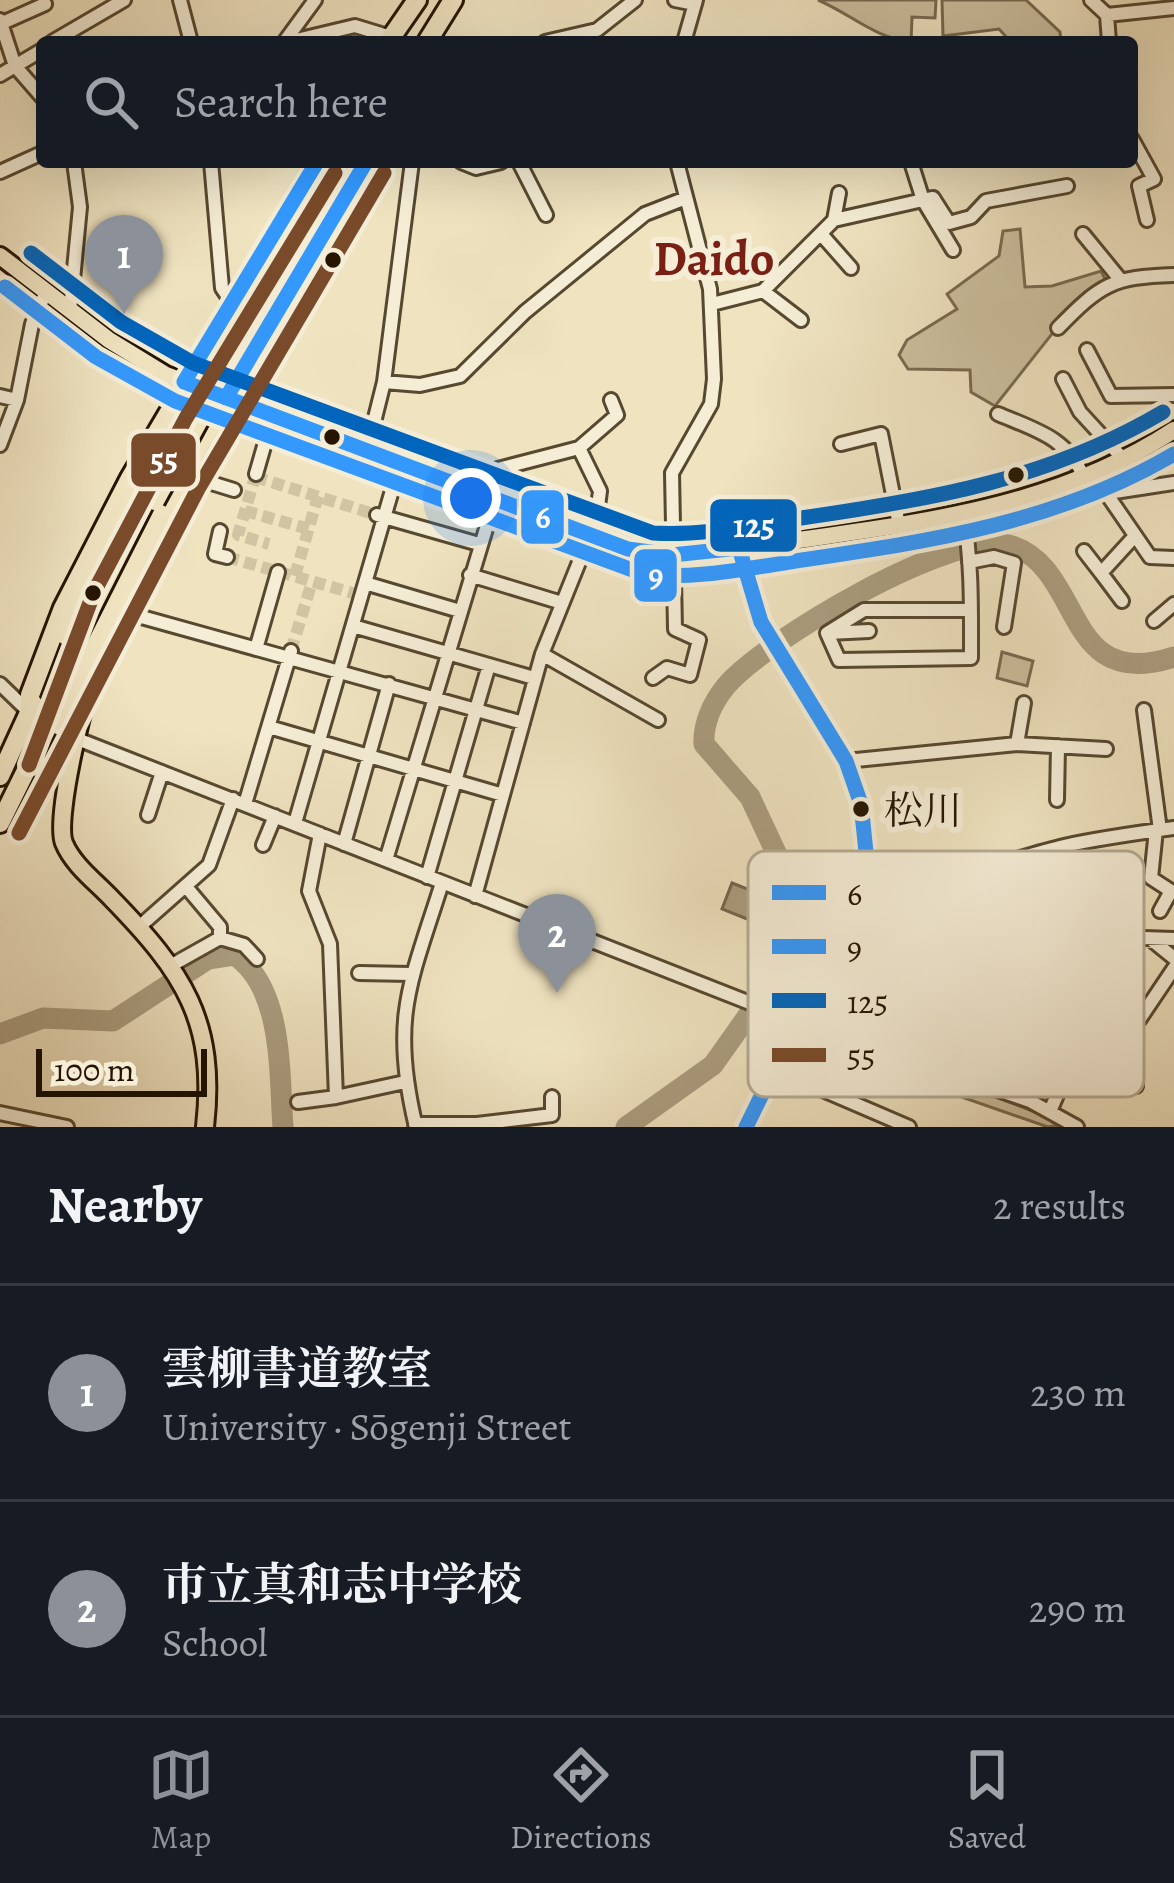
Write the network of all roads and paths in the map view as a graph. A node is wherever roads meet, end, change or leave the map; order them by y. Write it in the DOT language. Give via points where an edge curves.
graph roads {
  1 [pos="124,0"];
  2 [pos="180,0"];
  3 [pos="315,0"];
  4 [pos="453,0"];
  5 [pos="463,0"];
  6 [pos="634,0"];
  7 [pos="675,0"];
  8 [pos="1091,0"];
  9 [pos="416,1"];
  10 [pos="695,2"];
  11 [pos="45,4"];
  12 [pos="1154,5"];
  13 [pos="1174,8"];
  14 [pos="1107,15"];
  15 [pos="0,22"];
  16 [pos="62,36"];
  17 [pos="189,36"];
  18 [pos="290,36"];
  19 [pos="312,36"];
  20 [pos="383,36"];
  21 [pos="396,36"];
  22 [pos="431,36"];
  23 [pos="442,36"];
  24 [pos="568,36"];
  25 [pos="686,36"];
  26 [pos="1109,36"];
  27 [pos="36,54"];
  28 [pos="15,66"];
  29 [pos="0,75"];
  30 [pos="36,90"];
  31 [pos="1138,150"];
  32 [pos="36,156"];
  33 [pos="75,168"];
  34 [pos="211,168"];
  35 [pos="333,168"];
  36 [pos="333,168"];
  37 [pos="362,168"];
  38 [pos="411,168"];
  39 [pos="522,168"];
  40 [pos="678,168"];
  41 [pos="913,168"];
  42 [pos="0,172"];
  43 [pos="1067,186"];
  44 [pos="839,193"];
  45 [pos="686,198"];
  46 [pos="923,200"];
  47 [pos="546,215"];
  48 [pos="834,220"];
  49 [pos="1147,220"];
  50 [pos="821,234"];
  51 [pos="1083,234"];
  52 [pos="953,250"];
  53 [pos="0,256"];
  54 [pos="851,268"];
  55 [pos="9,273"];
  56 [pos="1174,275"];
  57 [pos="1119,278"];
  58 [pos="763,291"];
  59 [pos="46,292"];
  60 [pos="232,303"];
  61 [pos="712,304"];
  62 [pos="70,311"];
  63 [pos="801,320"];
  64 [pos="1058,328"];
  65 [pos="1087,350"];
  66 [pos="1063,379"];
  67 [pos="184,382"];
  68 [pos="384,382"];
  69 [pos="1174,394"];
  70 [pos="0,396"];
  71 [pos="226,398"];
  72 [pos="17,400"];
  73 [pos="611,400"];
  74 [pos="998,414"];
  75 [pos="269,429"];
  76 [pos="1174,430"];
  77 [pos="841,444"];
  78 [pos="0,445"];
  79 [pos="579,448"];
  80 [pos="367,451"];
  81 [pos="1124,460"];
  82 [pos="400,463"];
  83 [pos="256,474"];
  84 [pos="1089,476"];
  85 [pos="195,478"];
  86 [pos="1174,483"];
  87 [pos="234,490"];
  88 [pos="1108,493"];
  89 [pos="155,497"];
  90 [pos="490,498"];
  91 [pos="381,516"];
  92 [pos="964,516"];
  93 [pos="898,526"];
  94 [pos="220,531"];
  95 [pos="592,536"];
  96 [pos="1133,538"];
  97 [pos="479,544"];
  98 [pos="739,548"];
  99 [pos="1084,551"];
  100 [pos="672,556"];
  101 [pos="227,557"];
  102 [pos="1174,558"];
  103 [pos="969,559"];
  104 [pos="278,572"];
  105 [pos="1101,573"];
  106 [pos="470,575"];
  107 [pos="361,591"];
  108 [pos="1122,601"];
  109 [pos="562,603"];
  110 [pos="1174,604"];
  111 [pos="460,610"];
  112 [pos="971,610"];
  113 [pos="120,611"];
  114 [pos="1154,621"];
  115 [pos="353,626"];
  116 [pos="1004,627"];
  117 [pos="869,631"];
  118 [pos="827,633"];
  119 [pos="256,649"];
  120 [pos="448,653"];
  121 [pos="290,654"];
  122 [pos="542,654"];
  123 [pos="489,665"];
  124 [pos="340,670"];
  125 [pos="534,678"];
  126 [pos="653,678"];
  127 [pos="0,684"];
  128 [pos="389,685"];
  129 [pos="434,698"];
  130 [pos="1024,703"];
  131 [pos="476,710"];
  132 [pos="1144,710"];
  133 [pos="30,712"];
  134 [pos="658,720"];
  135 [pos="524,723"];
  136 [pos="49,726"];
  137 [pos="269,727"];
  138 [pos="80,740"];
  139 [pos="319,742"];
  140 [pos="1017,744"];
  141 [pos="1058,746"];
  142 [pos="1106,749"];
  143 [pos="369,758"];
  144 [pos="846,761"];
  145 [pos="413,769"];
  146 [pos="162,772"];
  147 [pos="0,776"];
  148 [pos="455,780"];
  149 [pos="503,795"];
  150 [pos="1057,800"];
  151 [pos="239,802"];
  152 [pos="148,815"];
  153 [pos="275,815"];
  154 [pos="295,823"];
  155 [pos="0,824"];
  156 [pos="1163,829"];
  157 [pos="320,834"];
  158 [pos="263,844"];
  159 [pos="344,844"];
  160 [pos="864,851"];
  161 [pos="1047,851"];
  162 [pos="386,860"];
  163 [pos="427,877"];
  164 [pos="442,883"];
  165 [pos="1173,888"];
  166 [pos="188,889"];
  167 [pos="475,896"];
  168 [pos="1160,911"];
  169 [pos="140,927"];
  170 [pos="220,938"];
  171 [pos="1174,939"];
  172 [pos="1144,940"];
  173 [pos="1152,940"];
  174 [pos="1174,958"];
  175 [pos="257,959"];
  176 [pos="173,968"];
  177 [pos="1174,968"];
  178 [pos="359,973"];
  179 [pos="410,974"];
  180 [pos="748,1002"];
  181 [pos="1144,1013"];
  182 [pos="405,1082"];
  183 [pos="336,1096"];
  184 [pos="552,1097"];
  185 [pos="760,1097"];
  186 [pos="839,1097"];
  187 [pos="1019,1097"];
  188 [pos="1056,1097"];
  189 [pos="298,1102"];
  190 [pos="1051,1109"];
  191 [pos="0,1113"];
  192 [pos="415,1125"];
  193 [pos="1078,1126"];
  194 [pos="67,1127"];
  195 [pos="205,1127"];
  196 [pos="746,1127"];
  197 [pos="909,1127"];
  1 -- 16 [label="street"];
  2 -- 17 [label="street"];
  3 -- 18 [label="street"];
  4 -- 22 [label="highway"];
  5 -- 23 [label="highway"];
  6 -- 24 [label="street" via="597,29"];
  7 -- 10 [label="street"];
  8 -- 14 [label="street"];
  9 -- 21 [label="highway"];
  10 -- 25 [label="street"];
  11 -- 15 [label="street"];
  12 -- 13 [label="street"];
  12 -- 14 [label="street"];
  14 -- 26 [label="street"];
  15 -- 28 [label="street"];
  19 -- 20 [label="street" via="355,26"];
  27 -- 28 [label="street"];
  28 -- 29 [label="street"];
  28 -- 30 [label="street"];
  31 -- 49 [label="street" via="1154,179 1139,187"];
  32 -- 42 [label="street"];
  33 -- 62 [label="street" via="80,207"];
  34 -- 60 [label="street" via="221,288"];
  35 -- 60 [label="highway"];
  36 -- 89 [label="highway, bridge"];
  37 -- 71 [label="highway"];
  38 -- 68 [label="street"];
  39 -- 47 [label="street"];
  40 -- 45 [label="street"];
  41 -- 46 [label="street"];
  43 -- 46 [label="street" via="986,201 971,217 949,223 933,198"];
  44 -- 48 [label="street"];
  45 -- 61 [label="street"];
  45 -- 68 [label="street" via="646,214 460,376"];
  46 -- 48 [label="street"];
  46 -- 52 [label="street"];
  48 -- 50 [label="street"];
  50 -- 54 [label="street"];
  50 -- 58 [label="street"];
  51 -- 57 [label="street"];
  53 -- 55 [label="main road"];
  55 -- 59 [label="main road"];
  56 -- 57 [label="street"];
  57 -- 64 [label="street" via="1088,294"];
  58 -- 61 [label="street"];
  58 -- 63 [label="street"];
  59 -- 62 [label="main road"];
  59 -- 72 [label="street"];
  60 -- 67 [label="highway"];
  61 -- 100 [label="street" via="711,404 672,472"];
  62 -- 67 [label="main road"];
  65 -- 69 [label="street" via="1111,396"];
  66 -- 81 [label="street" via="1080,412"];
  67 -- 71 [label="main road"];
  67 -- 133 [label="highway" via="63,608 29,695"];
  68 -- 80 [label="street"];
  70 -- 72 [label="street"];
  71 -- 80 [label="main road"];
  71 -- 89 [label="highway"];
  72 -- 78 [label="street"];
  73 -- 79 [label="street" via="617,415"];
  74 -- 84 [label="street" via="1059,440"];
  75 -- 83 [label="street"];
  76 -- 81 [label="main road"];
  77 -- 93 [label="street" via="881,434"];
  79 -- 90 [label="street" via="508,463 498,469"];
  79 -- 95 [label="street" via="599,491"];
  80 -- 82 [label="main road"];
  81 -- 84 [label="main road"];
  82 -- 90 [label="main road"];
  82 -- 91 [label="street"];
  84 -- 88 [label="street"];
  84 -- 92 [label="main road"];
  85 -- 87 [label="street"];
  86 -- 88 [label="street"];
  88 -- 96 [label="street"];
  89 -- 113 [label="main road"];
  89 -- 133 [label="highway"];
  89 -- 136 [label="highway"];
  90 -- 95 [label="main road"];
  90 -- 97 [label="street"];
  91 -- 97 [label="street"];
  91 -- 107 [label="street"];
  92 -- 93 [label="main road"];
  92 -- 103 [label="street"];
  93 -- 98 [label="main road"];
  94 -- 101 [label="street" via="214,554"];
  95 -- 100 [label="main road"];
  95 -- 109 [label="street"];
  96 -- 102 [label="street" via="1150,557"];
  96 -- 105 [label="street"];
  97 -- 106 [label="street"];
  98 -- 100 [label="main road"];
  98 -- 144 [label="street" via="768,635"];
  99 -- 105 [label="street"];
  100 -- 126 [label="street" via="675,629 699,640 698,661 690,675 667,668"];
  103 -- 112 [label="street"];
  103 -- 116 [label="street" via="1014,563"];
  104 -- 119 [label="street"];
  105 -- 108 [label="street"];
  106 -- 109 [label="street"];
  106 -- 111 [label="street"];
  107 -- 111 [label="street"];
  107 -- 115 [label="street"];
  109 -- 122 [label="street"];
  110 -- 114 [label="street"];
  111 -- 120 [label="street"];
  112 -- 118 [label="street" via="864,610"];
  112 -- 118 [label="street" via="971,658 839,659"];
  113 -- 119 [label="street"];
  113 -- 138 [label="main road" via="91,675"];
  115 -- 120 [label="street"];
  115 -- 124 [label="street"];
  117 -- 118 [label="street"];
  119 -- 121 [label="street"];
  120 -- 123 [label="street"];
  120 -- 129 [label="street"];
  121 -- 124 [label="street"];
  121 -- 137 [label="street"];
  122 -- 125 [label="street"];
  122 -- 134 [label="street"];
  123 -- 125 [label="street"];
  123 -- 131 [label="street"];
  124 -- 128 [label="street"];
  124 -- 139 [label="street"];
  125 -- 135 [label="street"];
  127 -- 133 [label="street"];
  128 -- 129 [label="street"];
  128 -- 143 [label="street"];
  129 -- 131 [label="street"];
  129 -- 145 [label="street"];
  130 -- 140 [label="street"];
  131 -- 135 [label="street"];
  131 -- 148 [label="street"];
  132 -- 156 [label="street"];
  133 -- 136 [label="street"];
  133 -- 147 [label="highway"];
  135 -- 149 [label="street"];
  136 -- 138 [label="street"];
  136 -- 155 [label="highway"];
  137 -- 139 [label="street"];
  137 -- 151 [label="street"];
  138 -- 146 [label="street"];
  138 -- 169 [label="main road" via="60,810 64,844"];
  139 -- 143 [label="street"];
  139 -- 154 [label="street"];
  140 -- 141 [label="street"];
  140 -- 144 [label="street"];
  141 -- 142 [label="street"];
  141 -- 150 [label="street"];
  143 -- 145 [label="street"];
  143 -- 159 [label="street"];
  144 -- 160 [label="street"];
  145 -- 148 [label="street"];
  145 -- 162 [label="street"];
  146 -- 151 [label="street"];
  146 -- 152 [label="street"];
  148 -- 149 [label="street"];
  148 -- 163 [label="street"];
  149 -- 167 [label="street"];
  151 -- 153 [label="street"];
  151 -- 166 [label="street"];
  153 -- 154 [label="street"];
  153 -- 158 [label="street"];
  154 -- 157 [label="street"];
  156 -- 161 [label="street"];
  156 -- 165 [label="street" via="1151,878"];
  157 -- 159 [label="street"];
  157 -- 183 [label="street" via="309,891 323,944"];
  159 -- 162 [label="street"];
  162 -- 163 [label="street"];
  163 -- 164 [label="street"];
  164 -- 167 [label="street"];
  164 -- 179 [label="street"];
  165 -- 168 [label="street"];
  166 -- 169 [label="street"];
  166 -- 170 [label="street" via="220,927"];
  167 -- 180 [label="street"];
  169 -- 176 [label="main road"];
  170 -- 175 [label="street" via="244,944"];
  170 -- 176 [label="street"];
  171 -- 173 [label="street"];
  172 -- 173 [label="street"];
  173 -- 174 [label="street"];
  176 -- 195 [label="main road" via="205,1044"];
  177 -- 181 [label="street"];
  178 -- 179 [label="street"];
  179 -- 182 [label="street" via="402,1013"];
  182 -- 183 [label="street"];
  182 -- 192 [label="street"];
  183 -- 189 [label="street"];
  184 -- 192 [label="street" via="552,1115"];
  185 -- 196 [label="street"];
  186 -- 197 [label="street"];
  187 -- 190 [label="street"];
  188 -- 190 [label="street"];
  190 -- 193 [label="street"];
  191 -- 194 [label="street"];
}
